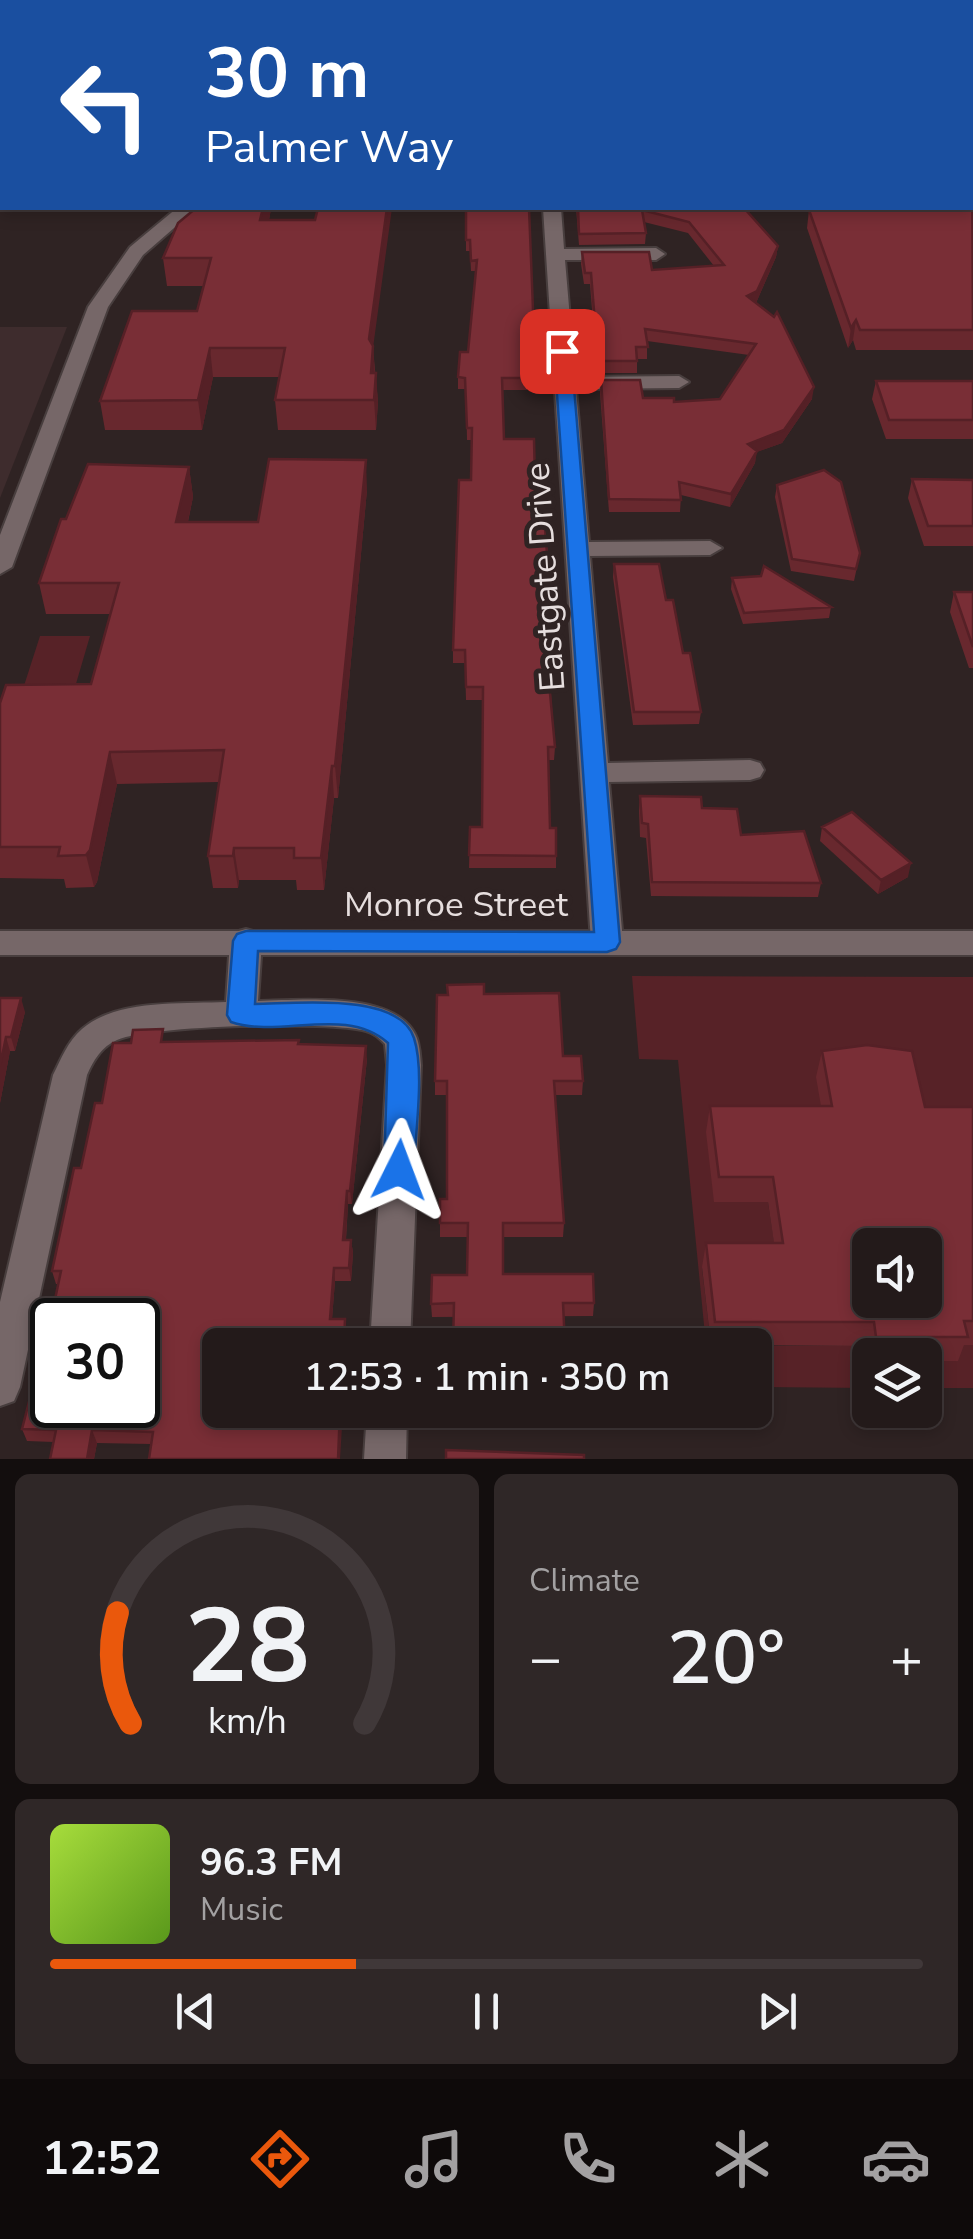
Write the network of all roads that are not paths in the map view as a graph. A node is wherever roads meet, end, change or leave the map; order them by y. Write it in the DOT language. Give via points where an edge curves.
graph roads {
  1 [pos="185,210"];
  2 [pos="552,210"];
  3 [pos="656,254"];
  4 [pos="555,255"];
  5 [pos="680,382"];
  6 [pos="565,383"];
  7 [pos="710,548"];
  8 [pos="578,549"];
  9 [pos="0,568"];
  10 [pos="750,770"];
  11 [pos="594,773"];
  12 [pos="246,941"];
  13 [pos="607,942"];
  14 [pos="0,943"];
  15 [pos="973,944"];
  16 [pos="241,1015"];
  17 [pos="391,1328"];
  18 [pos="0,1387"];
  19 [pos="386,1428"];
  20 [pos="385,1459"];
  1 -- 9 [label="street" via="142,243 107,290"];
  2 -- 4 [label="street, Eastgate Drive"];
  3 -- 4 [label="street"];
  4 -- 6 [label="street, Eastgate Drive"];
  5 -- 6 [label="street"];
  6 -- 8 [label="street, Eastgate Drive"];
  7 -- 8 [label="street"];
  8 -- 11 [label="street, Eastgate Drive"];
  10 -- 11 [label="street"];
  11 -- 13 [label="street, Eastgate Drive"];
  12 -- 13 [label="street, Monroe Street"];
  12 -- 14 [label="street, Monroe Street"];
  12 -- 16 [label="street"];
  13 -- 15 [label="street, Monroe Street"];
  16 -- 17 [label="street" via="351,1014 380,1020 401,1038"];
  16 -- 18 [label="street" via="133,1022 83,1047 70,1075"];
  19 -- 20 [label="street"];
}
